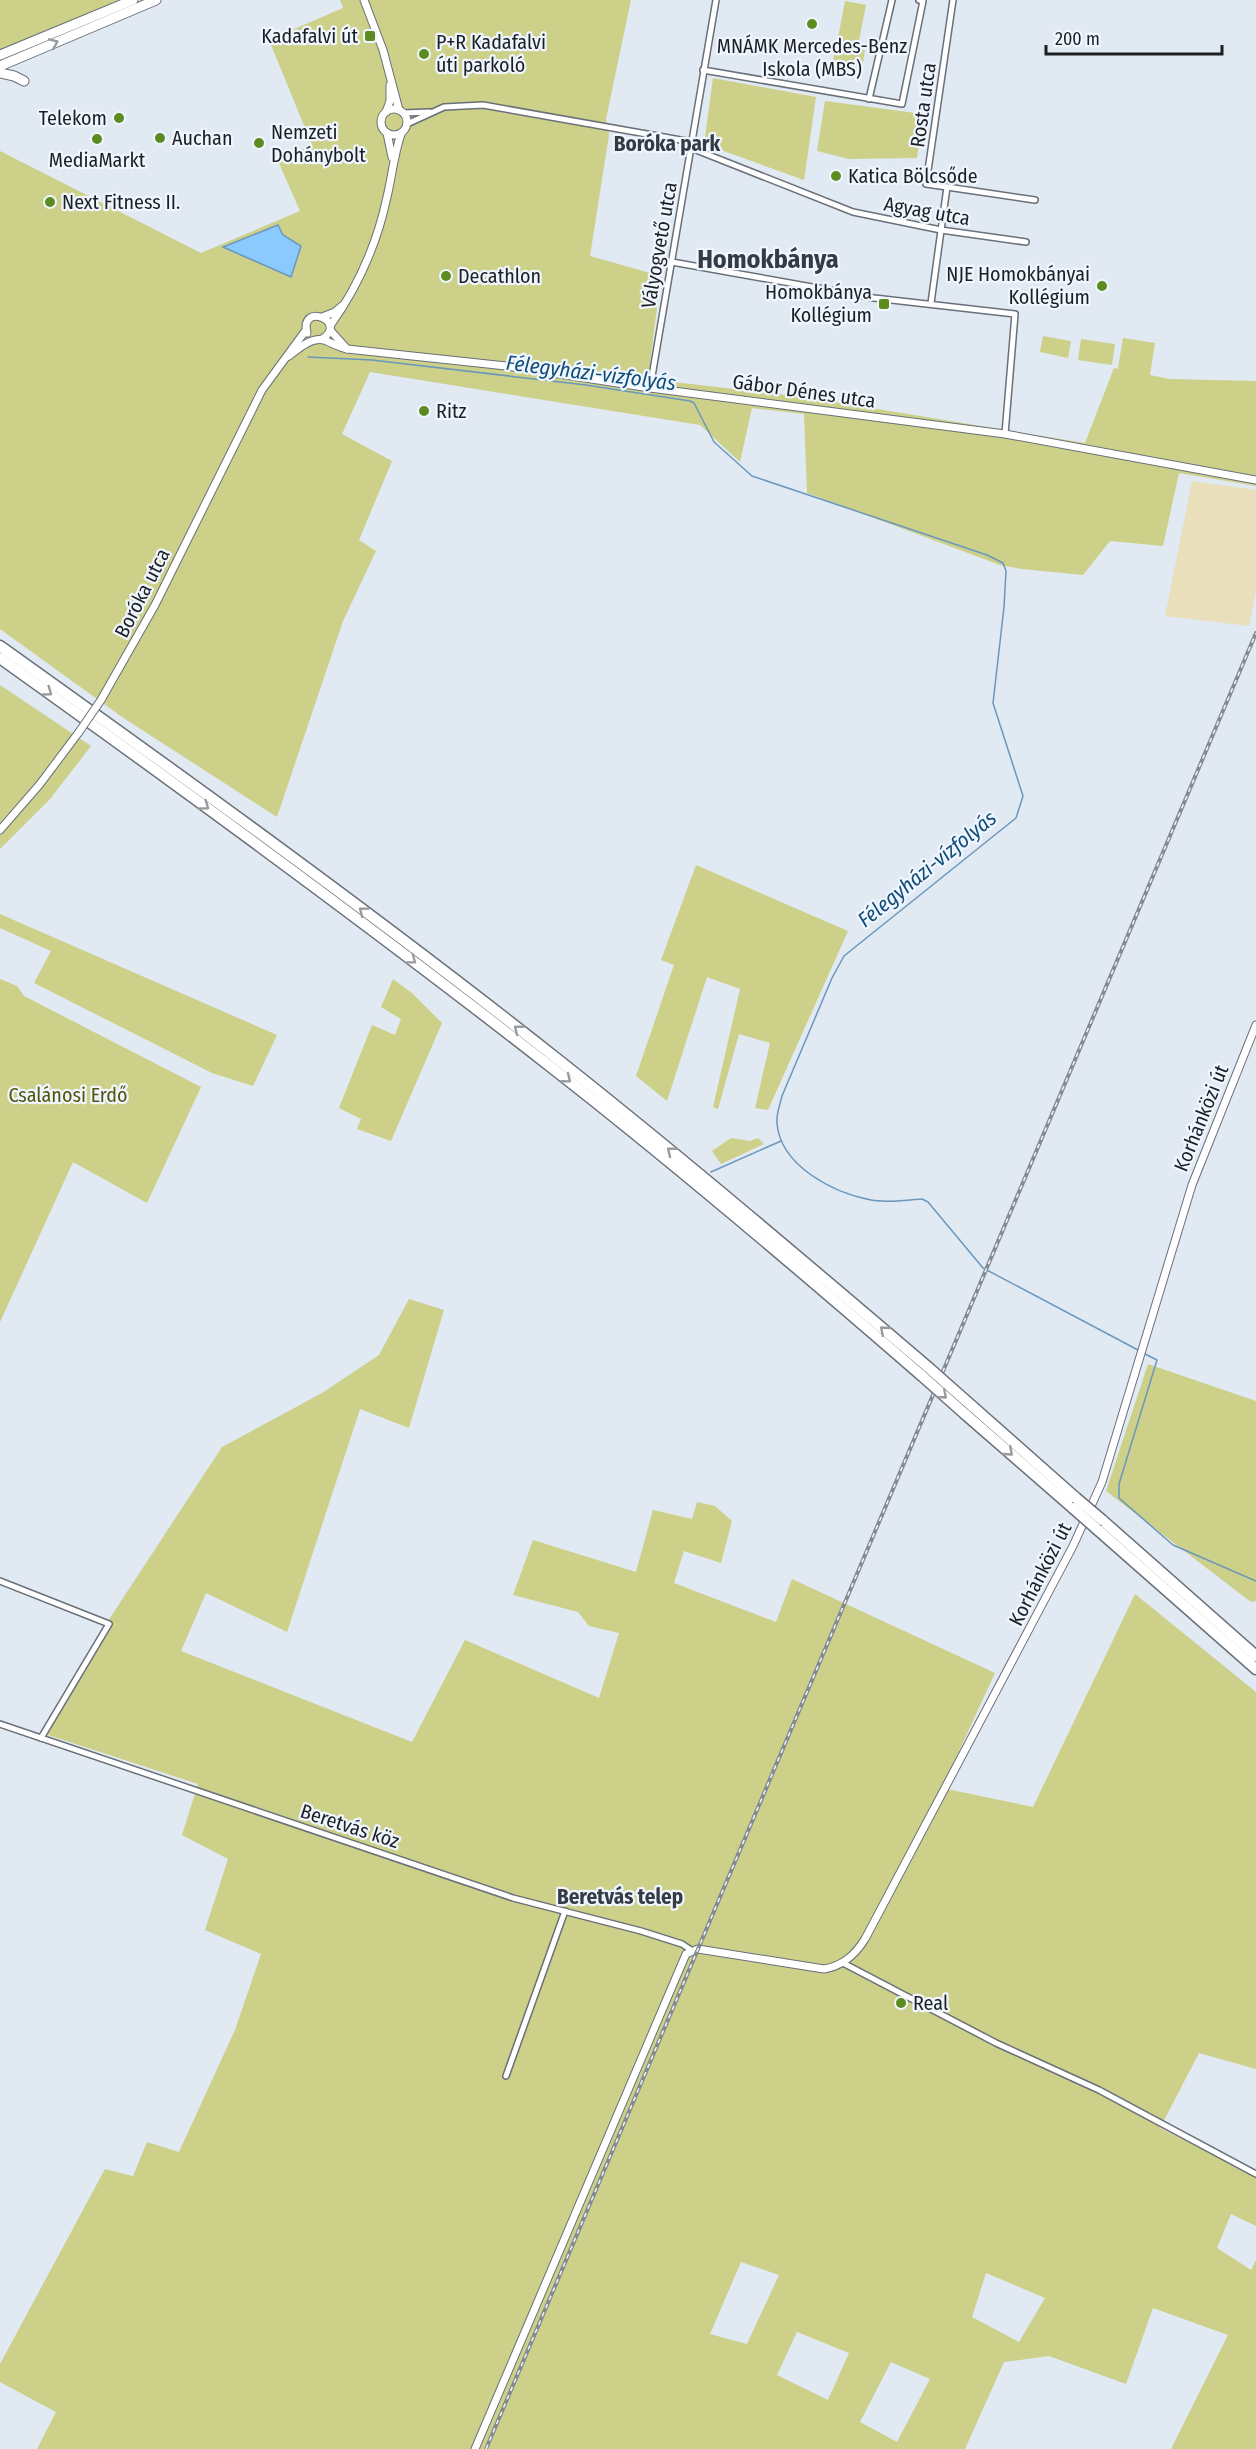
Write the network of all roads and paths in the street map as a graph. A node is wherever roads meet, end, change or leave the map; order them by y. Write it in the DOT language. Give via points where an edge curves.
graph roads {
  1 [pos="133,0"];
  2 [pos="156,0"];
  3 [pos="364,0"];
  4 [pos="716,0"];
  5 [pos="892,0"];
  6 [pos="921,0"];
  7 [pos="953,0"];
  8 [pos="0,55"];
  9 [pos="0,66"];
  10 [pos="703,70"];
  11 [pos="0,73"];
  12 [pos="390,78"];
  13 [pos="24,81"];
  14 [pos="869,99"];
  15 [pos="386,112"];
  16 [pos="401,112"];
  17 [pos="432,112"];
  18 [pos="407,124"];
  19 [pos="387,133"];
  20 [pos="401,134"];
  21 [pos="692,145"];
  22 [pos="393,166"];
  23 [pos="947,187"];
  24 [pos="1035,200"];
  25 [pos="941,230"];
  26 [pos="1026,243"];
  27 [pos="672,261"];
  28 [pos="350,297"];
  29 [pos="931,303"];
  30 [pos="322,317"];
  31 [pos="330,328"];
  32 [pos="306,330"];
  33 [pos="319,340"];
  34 [pos="347,349"];
  35 [pos="289,356"];
  36 [pos="650,388"];
  37 [pos="1005,434"];
  38 [pos="1256,480"];
  39 [pos="0,645"];
  40 [pos="0,658"];
  41 [pos="0,830"];
  42 [pos="1256,1025"];
  43 [pos="925,1372"];
  44 [pos="1100,1525"];
  45 [pos="0,1581"];
  46 [pos="1256,1656"];
  47 [pos="1256,1669"];
  48 [pos="0,1724"];
  49 [pos="41,1738"];
  50 [pos="565,1911"];
  51 [pos="691,1950"];
  52 [pos="843,1963"];
  53 [pos="506,2076"];
  54 [pos="1256,2174"];
  55 [pos="475,2449"];
  1 -- 8 [label="main road"];
  9 -- 2 [label="main road, one-way"];
  3 -- 12 [label="street"];
  4 -- 10 [label="street, Vályogvető utca"];
  5 -- 14 [label="street"];
  6 -- 14 [label="street" via="902,104"];
  7 -- 23 [label="street, Rosta utca" via="926,184"];
  10 -- 14 [label="street"];
  10 -- 21 [label="street, Vályogvető utca"];
  11 -- 13 [label="main road"];
  12 -- 15 [label="street"];
  12 -- 16 [label="street"];
  15 -- 16 [label="street"];
  15 -- 19 [label="street" via="381,123"];
  16 -- 17 [label="street"];
  16 -- 18 [label="street"];
  17 -- 18 [label="street"];
  17 -- 21 [label="street, Agyag utca" via="452,106 497,107"];
  18 -- 20 [label="street"];
  19 -- 20 [label="street"];
  19 -- 22 [label="street"];
  20 -- 22 [label="street"];
  21 -- 25 [label="street, Agyag utca" via="853,213"];
  21 -- 27 [label="street, Vályogvető utca"];
  22 -- 28 [label="street" via="375,239"];
  23 -- 24 [label="street"];
  23 -- 25 [label="street"];
  25 -- 26 [label="street, Agyag utca"];
  25 -- 29 [label="street"];
  27 -- 29 [label="street" via="874,297"];
  27 -- 36 [label="street, Vályogvető utca"];
  28 -- 30 [label="street" via="335,312"];
  28 -- 31 [label="street"];
  29 -- 37 [label="street" via="1015,314"];
  30 -- 31 [label="street"];
  30 -- 32 [label="street" via="310,319"];
  31 -- 33 [label="street"];
  31 -- 34 [label="street"];
  32 -- 33 [label="street" via="309,337"];
  32 -- 35 [label="street, Boróka utca"];
  33 -- 34 [label="street, Gábor Dénes utca"];
  33 -- 35 [label="street, Boróka utca"];
  34 -- 36 [label="street, Gábor Dénes utca" via="506,366"];
  35 -- 41 [label="street, Boróka utca, bridge" via="262,390 155,606 101,700 47,776"];
  36 -- 37 [label="street, Gábor Dénes utca"];
  37 -- 38 [label="street, Gábor Dénes utca"];
  43 -- 39 [label="highway, one-way" via="692,1167 560,1061 279,848"];
  40 -- 43 [label="highway, one-way" via="263,848 554,1069"];
  42 -- 52 [label="street, Korhánközi út" via="1192,1185 1102,1482 1083,1526 865,1939"];
  43 -- 44 [label="highway, bridge"];
  44 -- 46 [label="highway"];
  44 -- 47 [label="highway"];
  45 -- 49 [label="street" via="109,1624"];
  48 -- 49 [label="street, Beretvás köz"];
  49 -- 50 [label="street, Beretvás köz" via="513,1898"];
  50 -- 51 [label="street, Beretvás köz" via="641,1931"];
  50 -- 53 [label="street"];
  51 -- 52 [label="street" via="816,1969"];
  51 -- 55 [label="street" via="682,1959"];
  52 -- 54 [label="street" via="996,2043 1099,2090"];
}
